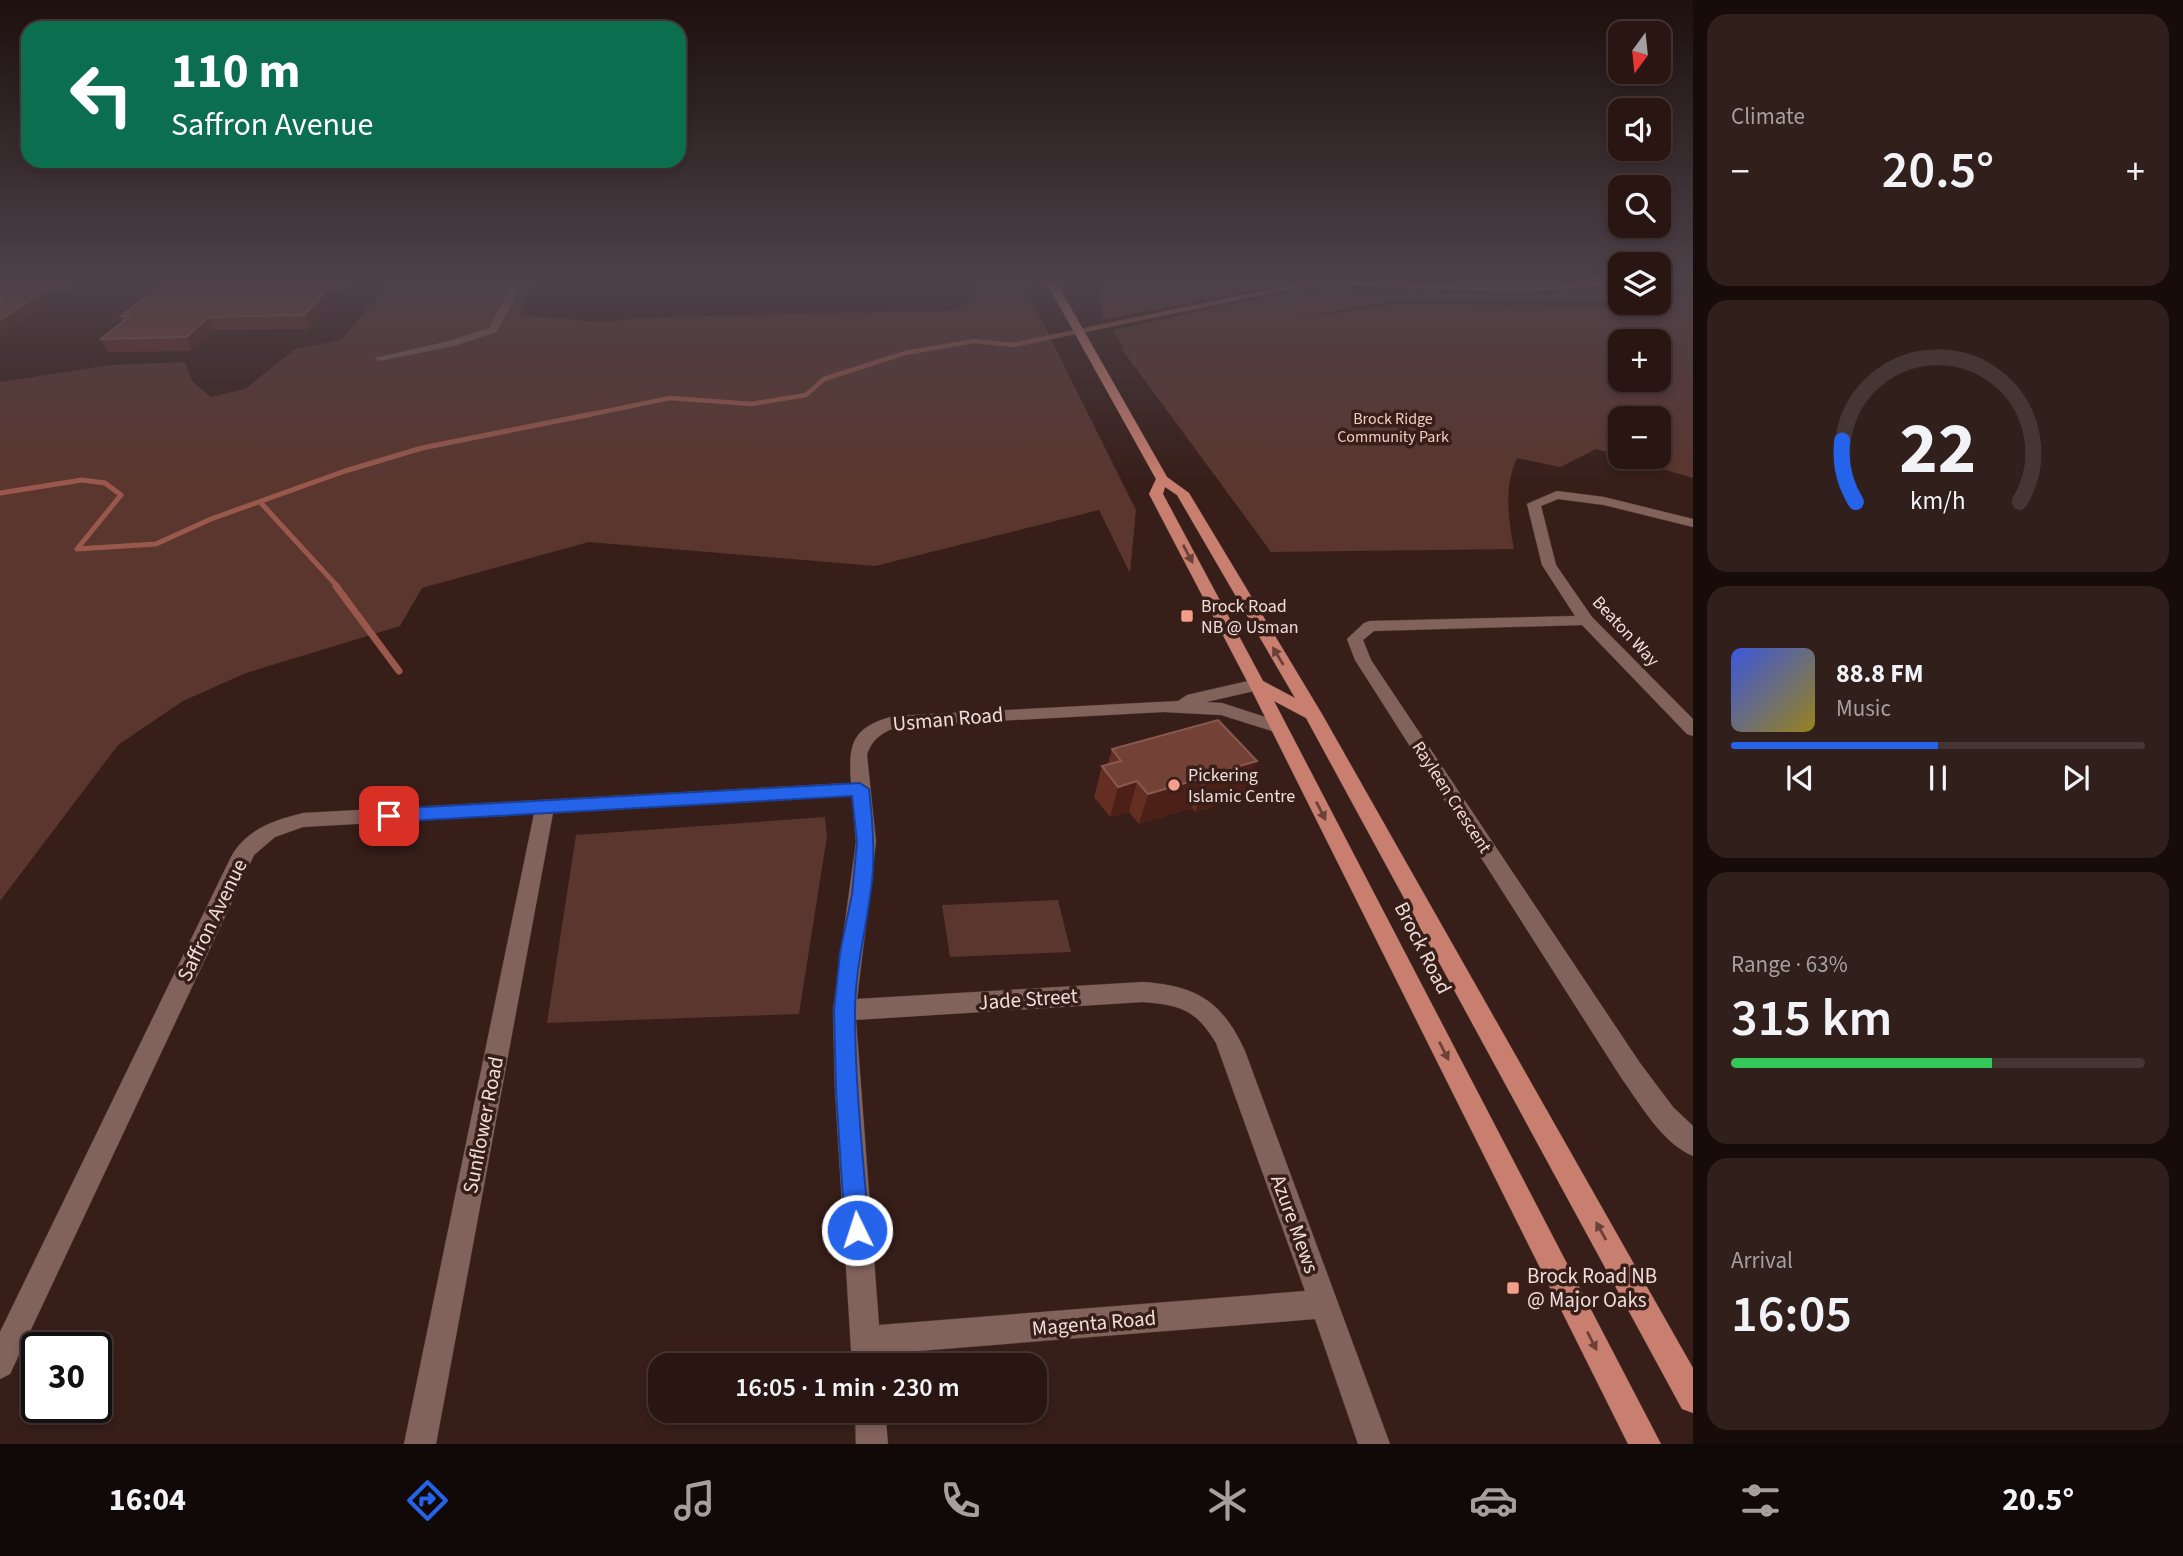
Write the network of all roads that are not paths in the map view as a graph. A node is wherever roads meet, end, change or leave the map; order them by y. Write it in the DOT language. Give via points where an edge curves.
graph roads {
  1 [pos="433,347"];
  2 [pos="1089,347"];
  3 [pos="380,358"];
  4 [pos="1162,479"];
  5 [pos="1693,523"];
  6 [pos="1586,620"];
  7 [pos="1257,685"];
  8 [pos="1163,706"];
  9 [pos="1312,714"];
  10 [pos="1278,727"];
  11 [pos="1693,730"];
  12 [pos="860,789"];
  13 [pos="545,807"];
  14 [pos="1207,1009"];
  15 [pos="844,1010"];
  16 [pos="1693,1143"];
  17 [pos="1323,1304"];
  18 [pos="866,1353"];
  19 [pos="0,1364"];
  20 [pos="1693,1398"];
  21 [pos="871,1423"];
  22 [pos="420,1444"];
  23 [pos="872,1444"];
  24 [pos="1374,1444"];
  25 [pos="1645,1444"];
  1 -- 3 [label="street"];
  2 -- 4 [label="main road, Brock Road"];
  4 -- 7 [label="main road, Brock Road, one-way" via="1156,494"];
  9 -- 4 [label="main road, Brock Road, one-way" via="1182,493"];
  5 -- 6 [label="street, Beaton Way" via="1604,500 1557,495 1534,504 1549,565"];
  6 -- 11 [label="street, Beaton Way"];
  6 -- 16 [label="street, Rayleen Crescent" via="1370,626 1355,639 1363,660 1631,1070 1664,1116"];
  7 -- 8 [label="street, Usman Road"];
  7 -- 9 [label="main road"];
  7 -- 10 [label="main road, Brock Road"];
  8 -- 10 [label="street, Usman Road" via="1222,709"];
  8 -- 12 [label="street, Usman Road" via="885,723 860,745"];
  20 -- 9 [label="main road, Brock Road, one-way"];
  10 -- 25 [label="main road, Brock Road, one-way"];
  12 -- 13 [label="street, Saffron Avenue"];
  12 -- 15 [label="street, Usman Road" via="865,855"];
  13 -- 19 [label="street, Saffron Avenue" via="303,820 280,825 249,846"];
  13 -- 22 [label="street, Sunflower Road"];
  14 -- 15 [label="street, Jade Street" via="1191,998 1143,992"];
  14 -- 17 [label="street, Azure Mews" via="1233,1051"];
  15 -- 18 [label="street, Usman Road"];
  17 -- 18 [label="street, Magenta Road"];
  17 -- 24 [label="street, Azure Mews"];
  21 -- 23 [label="street"];
}
